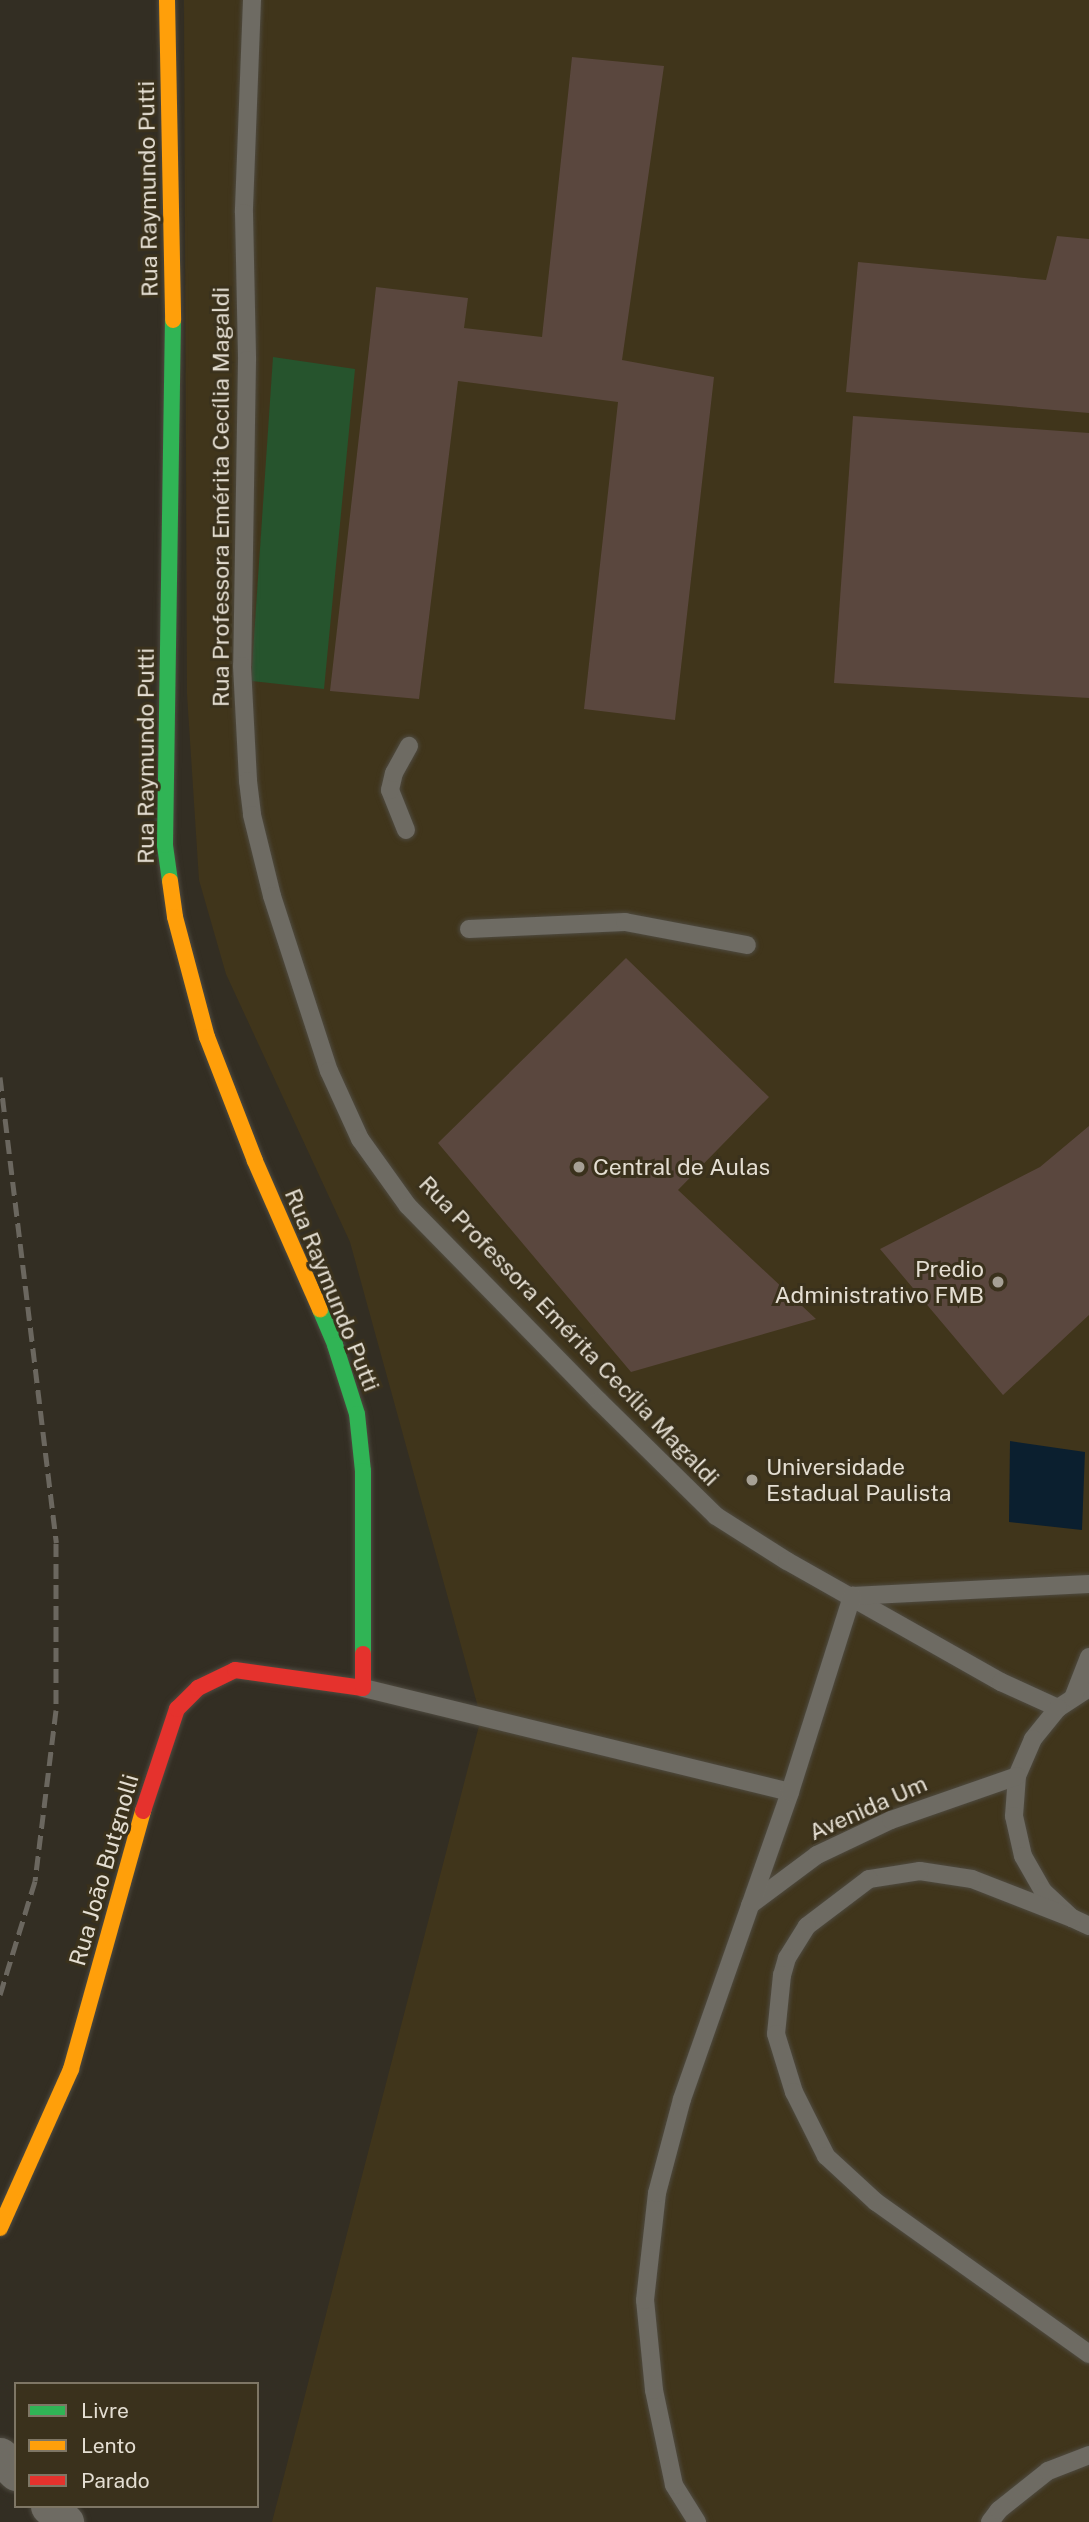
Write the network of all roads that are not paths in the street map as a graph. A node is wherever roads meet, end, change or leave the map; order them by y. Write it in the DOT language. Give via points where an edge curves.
graph roads {
  1 [pos="167,0"];
  2 [pos="252,0"];
  3 [pos="409,746"];
  4 [pos="406,830"];
  5 [pos="469,929"];
  6 [pos="747,945"];
  7 [pos="1089,1584"];
  8 [pos="852,1597"];
  9 [pos="1089,1657"];
  10 [pos="363,1688"];
  11 [pos="1089,1688"];
  12 [pos="1065,1703"];
  13 [pos="1017,1776"];
  14 [pos="790,1792"];
  15 [pos="750,1905"];
  16 [pos="1072,1918"];
  17 [pos="1089,1926"];
  18 [pos="0,2228"];
  19 [pos="1089,2354"];
  20 [pos="1089,2455"];
  21 [pos="0,2456"];
  22 [pos="14,2470"];
  23 [pos="52,2508"];
  24 [pos="65,2522"];
  25 [pos="697,2522"];
  26 [pos="990,2522"];
  1 -- 10 [label="street, Rua Raymundo Putti" via="174,368 165,845 175,917 207,1037 334,1345 357,1414 363,1471"];
  2 -- 8 [label="lane, Rua Professora Emérita Cecília Magaldi" via="244,213 247,360 242,666 248,780 272,896 329,1071 360,1139 408,1206 599,1401 716,1516"];
  3 -- 4 [label="lane" via="390,790"];
  5 -- 6 [label="lane" via="625,922"];
  7 -- 8 [label="lane"];
  8 -- 12 [label="lane, Rua Professora Emérita Cecília Magaldi" via="1000,1682"];
  8 -- 14 [label="lane"];
  9 -- 12 [label="lane"];
  10 -- 14 [label="lane"];
  10 -- 18 [label="street, Rua João Butgnolli" via="235,1671 198,1688 177,1709 151,1784 71,2069"];
  11 -- 12 [label="lane"];
  12 -- 13 [label="lane" via="1033,1739"];
  13 -- 15 [label="lane, Avenida Um" via="891,1820 817,1855"];
  13 -- 16 [label="lane" via="1014,1816 1023,1856 1043,1891"];
  14 -- 15 [label="lane"];
  15 -- 25 [label="lane" via="682,2099 660,2179 645,2300 654,2390 674,2485"];
  16 -- 17 [label="lane"];
  16 -- 19 [label="lane" via="972,1879 920,1871 869,1879 807,1926 787,1958 776,2034 794,2092 826,2156 876,2202"];
  20 -- 26 [label="lane" via="1048,2471"];
  21 -- 22 [label="street"];
  23 -- 24 [label="street"];
}
